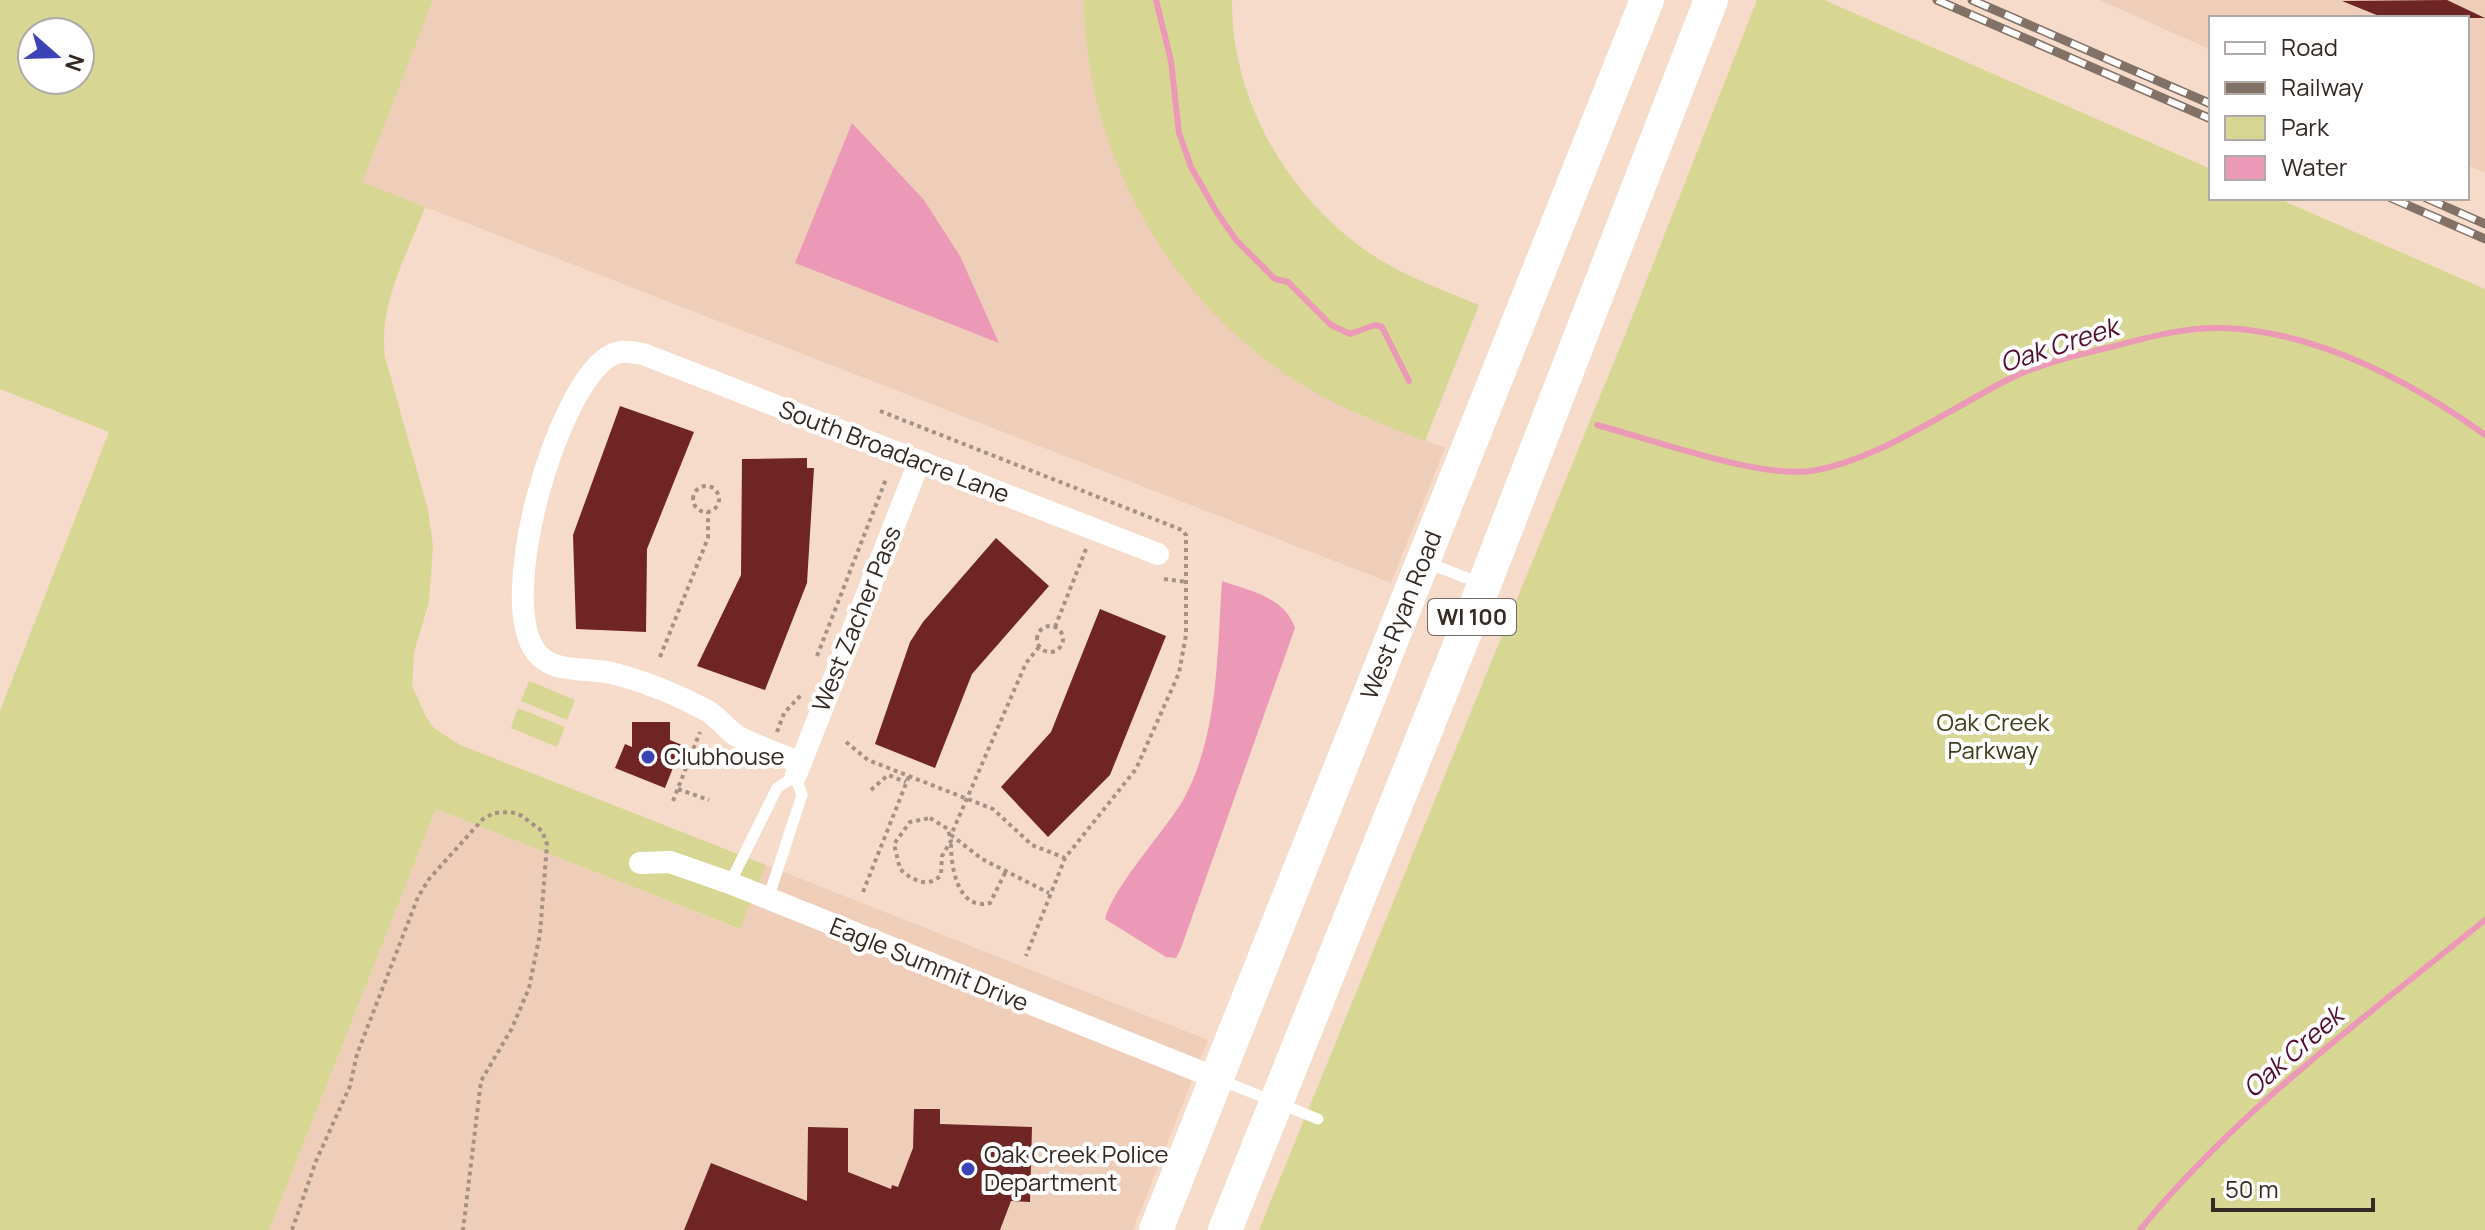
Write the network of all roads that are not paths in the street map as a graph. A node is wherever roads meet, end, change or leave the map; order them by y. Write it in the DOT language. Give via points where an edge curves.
graph roads {
  1 [pos="1647,0"];
  2 [pos="1711,0"];
  3 [pos="919,462"];
  4 [pos="1158,554"];
  5 [pos="1421,560"];
  6 [pos="1484,585"];
  7 [pos="798,770"];
  8 [pos="640,863"];
  9 [pos="730,883"];
  10 [pos="768,899"];
  11 [pos="1216,1078"];
  12 [pos="1276,1102"];
  13 [pos="1318,1119"];
  14 [pos="1156,1230"];
  15 [pos="1225,1230"];
  1 -- 5 [label="main road, West Ryan Road / WI 100"];
  2 -- 6 [label="main road, WI 100"];
  3 -- 4 [label="street, South Broadacre Lane"];
  3 -- 7 [label="street, West Zacher Pass"];
  3 -- 7 [label="street, South Broadacre Lane" via="630,351 610,355 594,370 558,435 538,487 527,545 525,618 531,644 548,663 618,674 709,711 736,736"];
  5 -- 6 [label="lane"];
  5 -- 11 [label="main road, West Ryan Road / WI 100"];
  6 -- 12 [label="main road, WI 100"];
  7 -- 9 [label="lane, West Zacher Pass" via="777,788"];
  7 -- 10 [label="lane, West Zacher Pass" via="802,795"];
  8 -- 9 [label="street, Eagle Summit Drive" via="670,862"];
  9 -- 10 [label="street, Eagle Summit Drive"];
  10 -- 11 [label="street, Eagle Summit Drive"];
  11 -- 12 [label="lane"];
  11 -- 14 [label="main road, West Ryan Road / WI 100"];
  12 -- 13 [label="lane"];
  12 -- 15 [label="main road, WI 100"];
}
